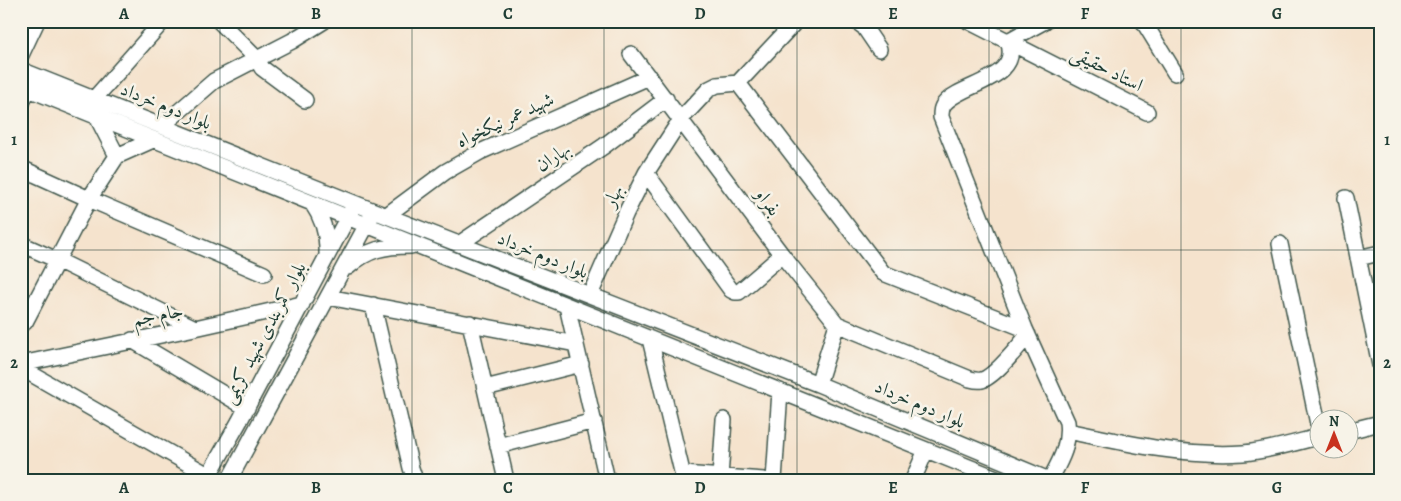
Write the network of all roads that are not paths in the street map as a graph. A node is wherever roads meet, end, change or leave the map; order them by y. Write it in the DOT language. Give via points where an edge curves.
graph roads {
  1 [pos="37,21"];
  2 [pos="163,21"];
  3 [pos="324,21"];
  4 [pos="796,21"];
  5 [pos="856,21"];
  6 [pos="968,21"];
  7 [pos="1045,21"];
  8 [pos="1143,21"];
  9 [pos="224,23"];
  10 [pos="1008,42"];
  11 [pos="879,49"];
  12 [pos="631,54"];
  13 [pos="21,55"];
  14 [pos="257,59"];
  15 [pos="21,70"];
  16 [pos="1174,73"];
  17 [pos="649,77"];
  18 [pos="738,83"];
  19 [pos="24,88"];
  20 [pos="94,99"];
  21 [pos="666,99"];
  22 [pos="305,100"];
  23 [pos="21,106"];
  24 [pos="1147,112"];
  25 [pos="97,117"];
  26 [pos="681,119"];
  27 [pos="162,126"];
  28 [pos="153,140"];
  29 [pos="117,156"];
  30 [pos="21,168"];
  31 [pos="276,172"];
  32 [pos="646,173"];
  33 [pos="267,185"];
  34 [pos="1346,198"];
  35 [pos="89,199"];
  36 [pos="312,203"];
  37 [pos="355,203"];
  38 [pos="381,213"];
  39 [pos="348,217"];
  40 [pos="367,225"];
  41 [pos="21,244"];
  42 [pos="459,244"];
  43 [pos="1280,244"];
  44 [pos="421,247"];
  45 [pos="1380,253"];
  46 [pos="782,255"];
  47 [pos="327,256"];
  48 [pos="1358,258"];
  49 [pos="57,260"];
  50 [pos="264,274"];
  51 [pos="341,274"];
  52 [pos="590,295"];
  53 [pos="328,297"];
  54 [pos="302,304"];
  55 [pos="373,305"];
  56 [pos="567,306"];
  57 [pos="22,324"];
  58 [pos="470,324"];
  59 [pos="836,324"];
  60 [pos="195,328"];
  61 [pos="1027,332"];
  62 [pos="650,339"];
  63 [pos="132,340"];
  64 [pos="576,344"];
  65 [pos="1379,362"];
  66 [pos="21,364"];
  67 [pos="581,364"];
  68 [pos="21,368"];
  69 [pos="818,384"];
  70 [pos="485,388"];
  71 [pos="780,391"];
  72 [pos="247,408"];
  73 [pos="1315,408"];
  74 [pos="724,420"];
  75 [pos="594,421"];
  76 [pos="1380,424"];
  77 [pos="1358,428"];
  78 [pos="1068,431"];
  79 [pos="1308,439"];
  80 [pos="498,446"];
  81 [pos="926,450"];
  82 [pos="684,477"];
  83 [pos="720,477"];
  84 [pos="207,478"];
  85 [pos="229,480"];
  86 [pos="415,480"];
  87 [pos="506,480"];
  88 [pos="607,480"];
  89 [pos="764,480"];
  90 [pos="774,480"];
  91 [pos="913,480"];
  92 [pos="1001,480"];
  93 [pos="1049,480"];
  1 -- 13 [label="street"];
  2 -- 20 [label="street"];
  3 -- 14 [label="street"];
  4 -- 18 [label="street"];
  5 -- 11 [label="street"];
  6 -- 10 [label="street, استاد حقیقی"];
  7 -- 10 [label="street"];
  8 -- 16 [label="street"];
  9 -- 14 [label="street"];
  10 -- 24 [label="street, استاد حقیقی"];
  10 -- 61 [label="street" via="1011,50 1006,66 944,103 941,117"];
  12 -- 17 [label="street, بفراو"];
  14 -- 22 [label="street" via="262,68"];
  14 -- 27 [label="street" via="214,81"];
  15 -- 20 [label="street, بلوار دوم خرداد"];
  17 -- 21 [label="street, بفراو"];
  17 -- 38 [label="street, شهید عمر نیکخواه" via="480,152"];
  18 -- 26 [label="street, بهار" via="709,89"];
  18 -- 61 [label="street" via="883,273"];
  19 -- 23 [label="street"];
  19 -- 25 [label="street, بلوار دوم خرداد"];
  20 -- 27 [label="street, بلوار دوم خرداد"];
  21 -- 26 [label="street, بفراو"];
  21 -- 42 [label="street, بهاران" via="604,146"];
  25 -- 28 [label="street, بلوار دوم خرداد"];
  25 -- 29 [label="street"];
  26 -- 32 [label="street, بهار"];
  26 -- 46 [label="street, بفراو"];
  27 -- 31 [label="street, بلوار دوم خرداد"];
  28 -- 29 [label="street"];
  28 -- 33 [label="street, بلوار دوم خرداد"];
  29 -- 35 [label="street"];
  30 -- 35 [label="street"];
  31 -- 33 [label="street"];
  31 -- 37 [label="street, بلوار دوم خرداد"];
  32 -- 46 [label="street" via="731,290 739,292"];
  32 -- 52 [label="street, بهار"];
  33 -- 36 [label="street, بلوار دوم خرداد"];
  34 -- 48 [label="street"];
  35 -- 49 [label="street"];
  35 -- 50 [label="street"];
  36 -- 39 [label="street, بلوار دوم خرداد"];
  36 -- 47 [label="street" via="324,224"];
  37 -- 38 [label="street, بلوار دوم خرداد"];
  37 -- 39 [label="street, بلوار کمربندی شهید کریمی"];
  38 -- 40 [label="street"];
  38 -- 42 [label="street, بلوار دوم خرداد"];
  39 -- 40 [label="street, بلوار دوم خرداد"];
  39 -- 47 [label="street, بلوار کمربندی شهید کریمی"];
  40 -- 44 [label="street, بلوار دوم خرداد"];
  40 -- 51 [label="street"];
  41 -- 49 [label="street"];
  42 -- 52 [label="street, بلوار دوم خرداد"];
  43 -- 73 [label="street"];
  44 -- 51 [label="street" via="397,246 372,251 362,255"];
  44 -- 56 [label="street, بلوار دوم خرداد"];
  45 -- 48 [label="street"];
  46 -- 59 [label="street, بفراو"];
  47 -- 54 [label="street, بلوار کمربندی شهید کریمی"];
  48 -- 65 [label="street"];
  49 -- 57 [label="street"];
  49 -- 60 [label="street"];
  51 -- 53 [label="street"];
  52 -- 69 [label="street, بلوار دوم خرداد"];
  53 -- 55 [label="street"];
  53 -- 85 [label="street"];
  54 -- 60 [label="street, جام جم"];
  54 -- 72 [label="street, بلوار کمربندی شهید کریمی"];
  55 -- 58 [label="street"];
  55 -- 86 [label="street"];
  56 -- 62 [label="street, بلوار دوم خرداد"];
  56 -- 64 [label="street"];
  58 -- 64 [label="street"];
  58 -- 70 [label="street"];
  59 -- 61 [label="street" via="977,380 990,375 1012,354"];
  59 -- 69 [label="street"];
  60 -- 63 [label="street, جام جم"];
  61 -- 78 [label="street" via="1067,422"];
  62 -- 71 [label="street, بلوار دوم خرداد"];
  62 -- 82 [label="street"];
  63 -- 66 [label="street, جام جم"];
  63 -- 72 [label="street"];
  64 -- 67 [label="street"];
  67 -- 70 [label="street"];
  67 -- 75 [label="street"];
  68 -- 84 [label="street"];
  69 -- 93 [label="street, بلوار دوم خرداد"];
  70 -- 80 [label="street"];
  71 -- 81 [label="street, بلوار دوم خرداد"];
  71 -- 90 [label="street"];
  72 -- 84 [label="street, بلوار کمربندی شهید کریمی"];
  74 -- 83 [label="street"];
  75 -- 80 [label="street"];
  75 -- 88 [label="street"];
  76 -- 77 [label="street"];
  78 -- 79 [label="street" via="1170,450 1219,453 1245,453"];
  78 -- 93 [label="street" via="1064,452"];
  80 -- 87 [label="street"];
  81 -- 91 [label="street"];
  81 -- 92 [label="street, بلوار دوم خرداد"];
  82 -- 83 [label="street"];
  83 -- 89 [label="street"];
}
